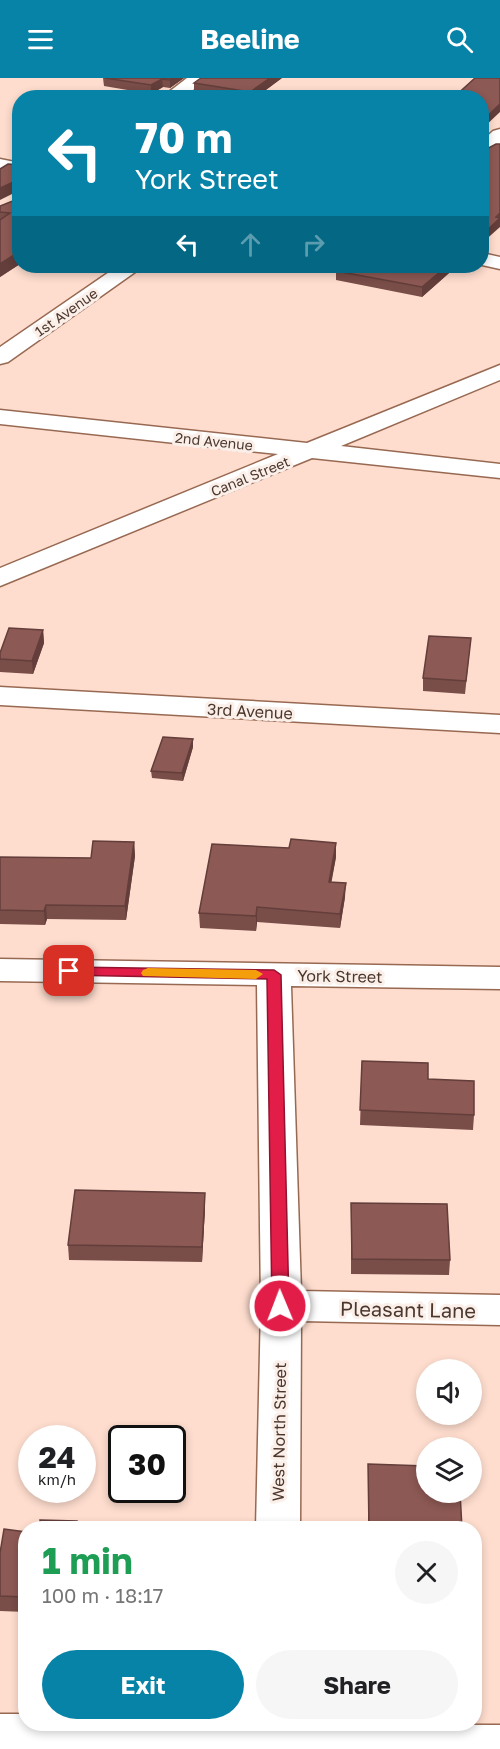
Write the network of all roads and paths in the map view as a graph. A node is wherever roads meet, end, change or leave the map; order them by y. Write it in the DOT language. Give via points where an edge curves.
graph roads {
  1 [pos="199,78"];
  2 [pos="182,90"];
  3 [pos="121,273"];
  4 [pos="0,357"];
  5 [pos="500,372"];
  6 [pos="0,417"];
  7 [pos="311,452"];
  8 [pos="500,471"];
  9 [pos="0,578"];
  10 [pos="0,696"];
  11 [pos="500,724"];
  12 [pos="0,970"];
  13 [pos="274,975"];
  14 [pos="500,978"];
  15 [pos="280,1306"];
  16 [pos="500,1310"];
  17 [pos="278,1521"];
  18 [pos="0,1736"];
  19 [pos="275,1736"];
  20 [pos="500,1747"];
  1 -- 2 [label="street"];
  3 -- 4 [label="street, 1st Avenue"];
  5 -- 7 [label="street, Canal Street"];
  6 -- 7 [label="street, 2nd Avenue"];
  7 -- 8 [label="street, 2nd Avenue"];
  7 -- 9 [label="street, Canal Street"];
  10 -- 11 [label="street, 3rd Avenue"];
  12 -- 13 [label="street, York Street"];
  13 -- 14 [label="street, York Street"];
  13 -- 15 [label="street, West North Street"];
  15 -- 16 [label="street, Pleasant Lane"];
  15 -- 17 [label="street, West North Street"];
  18 -- 19 [label="street"];
  19 -- 20 [label="street"];
}
